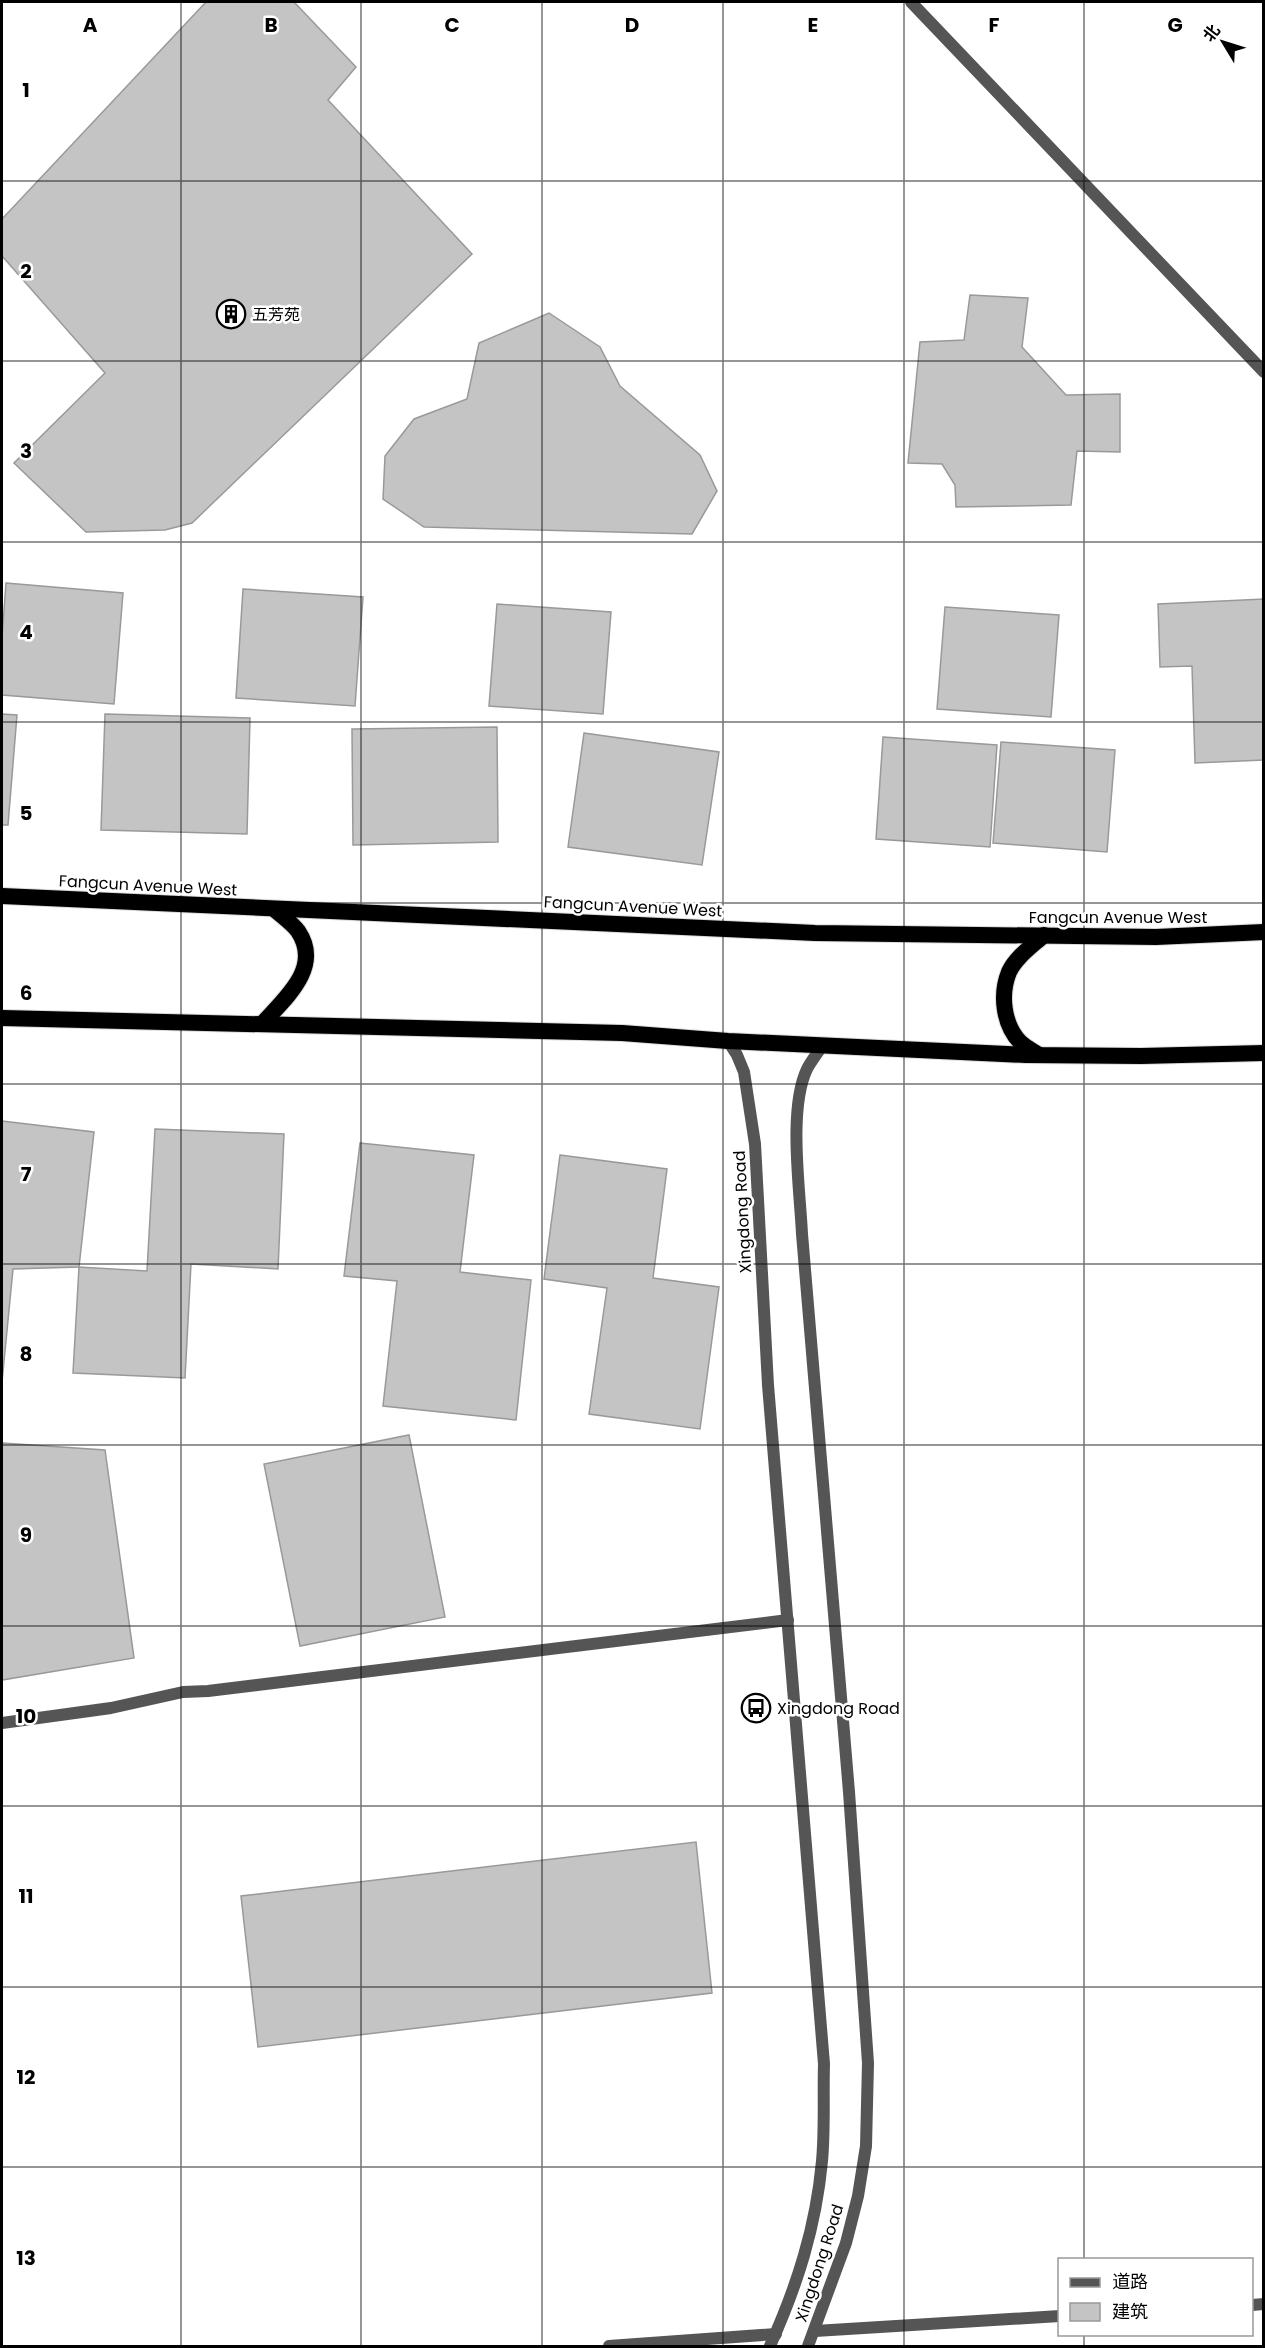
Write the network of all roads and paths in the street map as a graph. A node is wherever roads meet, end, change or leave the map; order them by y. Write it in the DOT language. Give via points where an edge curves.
graph roads {
  1 [pos="911,2"];
  2 [pos="1263,372"];
  3 [pos="2,897"];
  4 [pos="274,909"];
  5 [pos="1263,932"];
  6 [pos="1044,935"];
  7 [pos="2,1018"];
  8 [pos="262,1024"];
  9 [pos="728,1041"];
  10 [pos="822,1046"];
  11 [pos="1263,1053"];
  12 [pos="1039,1055"];
  13 [pos="789,1620"];
  14 [pos="2,1723"];
  15 [pos="1058,2316"];
  16 [pos="815,2331"];
  17 [pos="776,2334"];
  18 [pos="609,2346"];
  19 [pos="770,2346"];
  20 [pos="808,2346"];
  1 -- 2 [label="street"];
  3 -- 4 [label="highway, Fangcun Avenue West"];
  4 -- 6 [label="highway, Fangcun Avenue West" via="814,933"];
  4 -- 8 [label="highway" via="299,932 306,949 306,966 297,984"];
  5 -- 6 [label="highway, Fangcun Avenue West" via="1156,937"];
  6 -- 12 [label="highway" via="1010,971 1002,1000 1019,1041"];
  7 -- 8 [label="highway"];
  8 -- 9 [label="highway" via="622,1033"];
  9 -- 10 [label="highway"];
  9 -- 13 [label="street, Xingdong Road" via="744,1072 755,1144 768,1385"];
  10 -- 12 [label="highway"];
  10 -- 16 [label="street, Xingdong Road" via="807,1070 799,1099 798,1155 868,2063 866,2146 858,2196"];
  11 -- 12 [label="highway"];
  13 -- 14 [label="street" via="183,1692 111,1708"];
  13 -- 17 [label="street, Xingdong Road" via="824,2064 822,2161 808,2247"];
  15 -- 16 [label="street"];
  16 -- 20 [label="street, Xingdong Road"];
  17 -- 18 [label="street"];
  17 -- 19 [label="street, Xingdong Road"];
}
